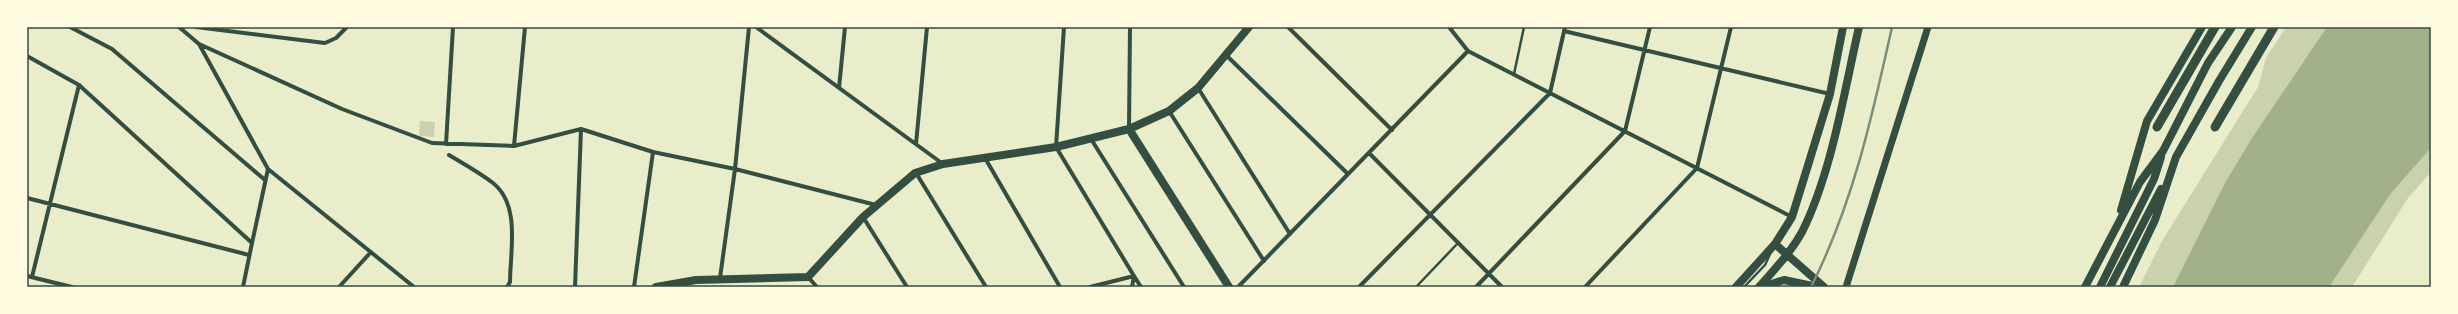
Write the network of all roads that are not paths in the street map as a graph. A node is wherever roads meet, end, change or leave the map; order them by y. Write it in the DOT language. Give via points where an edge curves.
graph roads {
  1 [pos="70,27"];
  2 [pos="179,27"];
  3 [pos="196,27"];
  4 [pos="347,27"];
  5 [pos="453,27"];
  6 [pos="525,27"];
  7 [pos="749,27"];
  8 [pos="756,27"];
  9 [pos="845,27"];
  10 [pos="927,27"];
  11 [pos="1064,27"];
  12 [pos="1130,27"];
  13 [pos="1249,27"];
  14 [pos="1288,27"];
  15 [pos="1449,27"];
  16 [pos="1524,27"];
  17 [pos="1650,27"];
  18 [pos="1731,27"];
  19 [pos="1843,27"];
  20 [pos="1859,27"];
  21 [pos="1928,27"];
  22 [pos="2202,27"];
  23 [pos="2215,27"];
  24 [pos="2232,27"];
  25 [pos="2252,27"];
  26 [pos="2274,27"];
  27 [pos="1565,29"];
  28 [pos="199,44"];
  29 [pos="1644,50"];
  30 [pos="1468,51"];
  31 [pos="1226,55"];
  32 [pos="27,56"];
  33 [pos="1721,68"];
  34 [pos="1514,74"];
  35 [pos="79,84"];
  36 [pos="839,88"];
  37 [pos="1198,88"];
  38 [pos="1550,92"];
  39 [pos="1830,94"];
  40 [pos="1169,111"];
  41 [pos="2156,127"];
  42 [pos="2215,127"];
  43 [pos="582,129"];
  44 [pos="1129,129"];
  45 [pos="1392,130"];
  46 [pos="1625,131"];
  47 [pos="1091,138"];
  48 [pos="446,144"];
  49 [pos="916,144"];
  50 [pos="514,146"];
  51 [pos="1056,147"];
  52 [pos="2163,151"];
  53 [pos="652,152"];
  54 [pos="1369,153"];
  55 [pos="449,155"];
  56 [pos="985,158"];
  57 [pos="2176,158"];
  58 [pos="943,164"];
  59 [pos="1697,168"];
  60 [pos="268,169"];
  61 [pos="735,169"];
  62 [pos="915,173"];
  63 [pos="1348,174"];
  64 [pos="265,180"];
  65 [pos="27,198"];
  66 [pos="50,204"];
  67 [pos="876,205"];
  68 [pos="1431,215"];
  69 [pos="863,217"];
  70 [pos="1792,217"];
  71 [pos="2116,228"];
  72 [pos="1290,234"];
  73 [pos="252,243"];
  74 [pos="1458,243"];
  75 [pos="1775,244"];
  76 [pos="371,252"];
  77 [pos="249,255"];
  78 [pos="1787,255"];
  79 [pos="1264,261"];
  80 [pos="1489,274"];
  81 [pos="27,276"];
  82 [pos="1134,276"];
  83 [pos="32,277"];
  84 [pos="808,277"];
  85 [pos="720,278"];
  86 [pos="698,283"];
  87 [pos="72,287"];
  88 [pos="243,287"];
  89 [pos="339,287"];
  90 [pos="414,287"];
  91 [pos="507,287"];
  92 [pos="575,287"];
  93 [pos="634,287"];
  94 [pos="656,287"];
  95 [pos="817,287"];
  96 [pos="907,287"];
  97 [pos="986,287"];
  98 [pos="1060,287"];
  99 [pos="1090,287"];
  100 [pos="1132,287"];
  101 [pos="1141,287"];
  102 [pos="1184,287"];
  103 [pos="1229,287"];
  104 [pos="1238,287"];
  105 [pos="1360,287"];
  106 [pos="1416,287"];
  107 [pos="1476,287"];
  108 [pos="1502,287"];
  109 [pos="1585,287"];
  110 [pos="1736,287"];
  111 [pos="1744,287"];
  112 [pos="1760,287"];
  113 [pos="1817,287"];
  114 [pos="1824,287"];
  115 [pos="1846,287"];
  116 [pos="2086,287"];
  117 [pos="2100,287"];
  118 [pos="2110,287"];
  119 [pos="2123,287"];
  1 -- 64 [label="street" via="112,49"];
  2 -- 28 [label="street"];
  3 -- 4 [label="street" via="325,43 336,38"];
  5 -- 48 [label="street"];
  6 -- 50 [label="street"];
  7 -- 61 [label="street"];
  8 -- 36 [label="street"];
  9 -- 36 [label="street"];
  10 -- 49 [label="street"];
  11 -- 51 [label="street"];
  12 -- 44 [label="street"];
  13 -- 31 [label="main road"];
  14 -- 45 [label="street"];
  15 -- 30 [label="street"];
  16 -- 34 [label="lane"];
  17 -- 29 [label="street"];
  18 -- 33 [label="street"];
  19 -- 39 [label="main road"];
  20 -- 78 [label="main road" via="1820,188 1801,233"];
  21 -- 115 [label="street"];
  22 -- 71 [label="main road" via="2147,121"];
  23 -- 41 [label="highway"];
  24 -- 52 [label="main road" via="2208,63"];
  25 -- 57 [label="main road"];
  26 -- 42 [label="highway"];
  27 -- 29 [label="street"];
  27 -- 38 [label="street"];
  28 -- 48 [label="street" via="342,109 432,143"];
  28 -- 60 [label="street"];
  29 -- 33 [label="street"];
  29 -- 46 [label="street"];
  30 -- 34 [label="street"];
  30 -- 45 [label="street"];
  31 -- 37 [label="main road"];
  31 -- 63 [label="street"];
  32 -- 35 [label="street"];
  33 -- 39 [label="street"];
  33 -- 59 [label="street"];
  34 -- 38 [label="street"];
  35 -- 66 [label="street"];
  35 -- 73 [label="street"];
  36 -- 49 [label="street"];
  37 -- 40 [label="main road"];
  37 -- 72 [label="street"];
  38 -- 46 [label="street"];
  38 -- 68 [label="street"];
  39 -- 70 [label="main road"];
  40 -- 44 [label="main road"];
  40 -- 79 [label="street"];
  43 -- 50 [label="street"];
  43 -- 53 [label="street"];
  43 -- 92 [label="street"];
  44 -- 47 [label="main road"];
  44 -- 103 [label="main road"];
  45 -- 54 [label="street"];
  46 -- 59 [label="street"];
  46 -- 80 [label="street"];
  47 -- 51 [label="main road"];
  47 -- 102 [label="street"];
  48 -- 50 [label="street"];
  49 -- 58 [label="street"];
  51 -- 56 [label="main road"];
  51 -- 82 [label="street"];
  52 -- 71 [label="main road" via="2140,182"];
  52 -- 117 [label="main road" via="2154,179"];
  53 -- 61 [label="street"];
  53 -- 93 [label="street"];
  54 -- 63 [label="street"];
  54 -- 68 [label="street"];
  55 -- 91 [label="street" via="494,184 506,199 511,214 510,282"];
  56 -- 58 [label="main road"];
  56 -- 98 [label="street"];
  57 -- 118 [label="main road"];
  57 -- 119 [label="main road" via="2154,220"];
  58 -- 62 [label="main road"];
  59 -- 70 [label="street"];
  59 -- 109 [label="street"];
  60 -- 64 [label="street"];
  60 -- 76 [label="street"];
  61 -- 67 [label="street"];
  61 -- 85 [label="street"];
  62 -- 67 [label="main road"];
  62 -- 97 [label="street"];
  63 -- 72 [label="street"];
  64 -- 73 [label="street"];
  65 -- 66 [label="street"];
  66 -- 77 [label="street"];
  66 -- 83 [label="street"];
  67 -- 69 [label="main road"];
  68 -- 74 [label="street"];
  68 -- 105 [label="street"];
  69 -- 84 [label="main road"];
  69 -- 96 [label="street"];
  70 -- 75 [label="main road"];
  71 -- 116 [label="main road"];
  72 -- 79 [label="street"];
  73 -- 77 [label="street"];
  74 -- 80 [label="street"];
  74 -- 106 [label="lane"];
  75 -- 78 [label="main road"];
  75 -- 110 [label="main road"];
  75 -- 111 [label="lane" via="1765,265"];
  76 -- 89 [label="street"];
  76 -- 90 [label="street"];
  77 -- 88 [label="street"];
  78 -- 112 [label="main road"];
  78 -- 114 [label="main road"];
  79 -- 104 [label="street"];
  80 -- 107 [label="street"];
  80 -- 108 [label="street"];
  81 -- 83 [label="street"];
  82 -- 99 [label="street"];
  82 -- 100 [label="street"];
  82 -- 101 [label="street"];
  83 -- 87 [label="street"];
  84 -- 85 [label="main road"];
  84 -- 95 [label="street"];
  85 -- 86 [label="main road"];
  86 -- 94 [label="main road"];
  112 -- 113 [label="main road" via="1784,280"];
}
